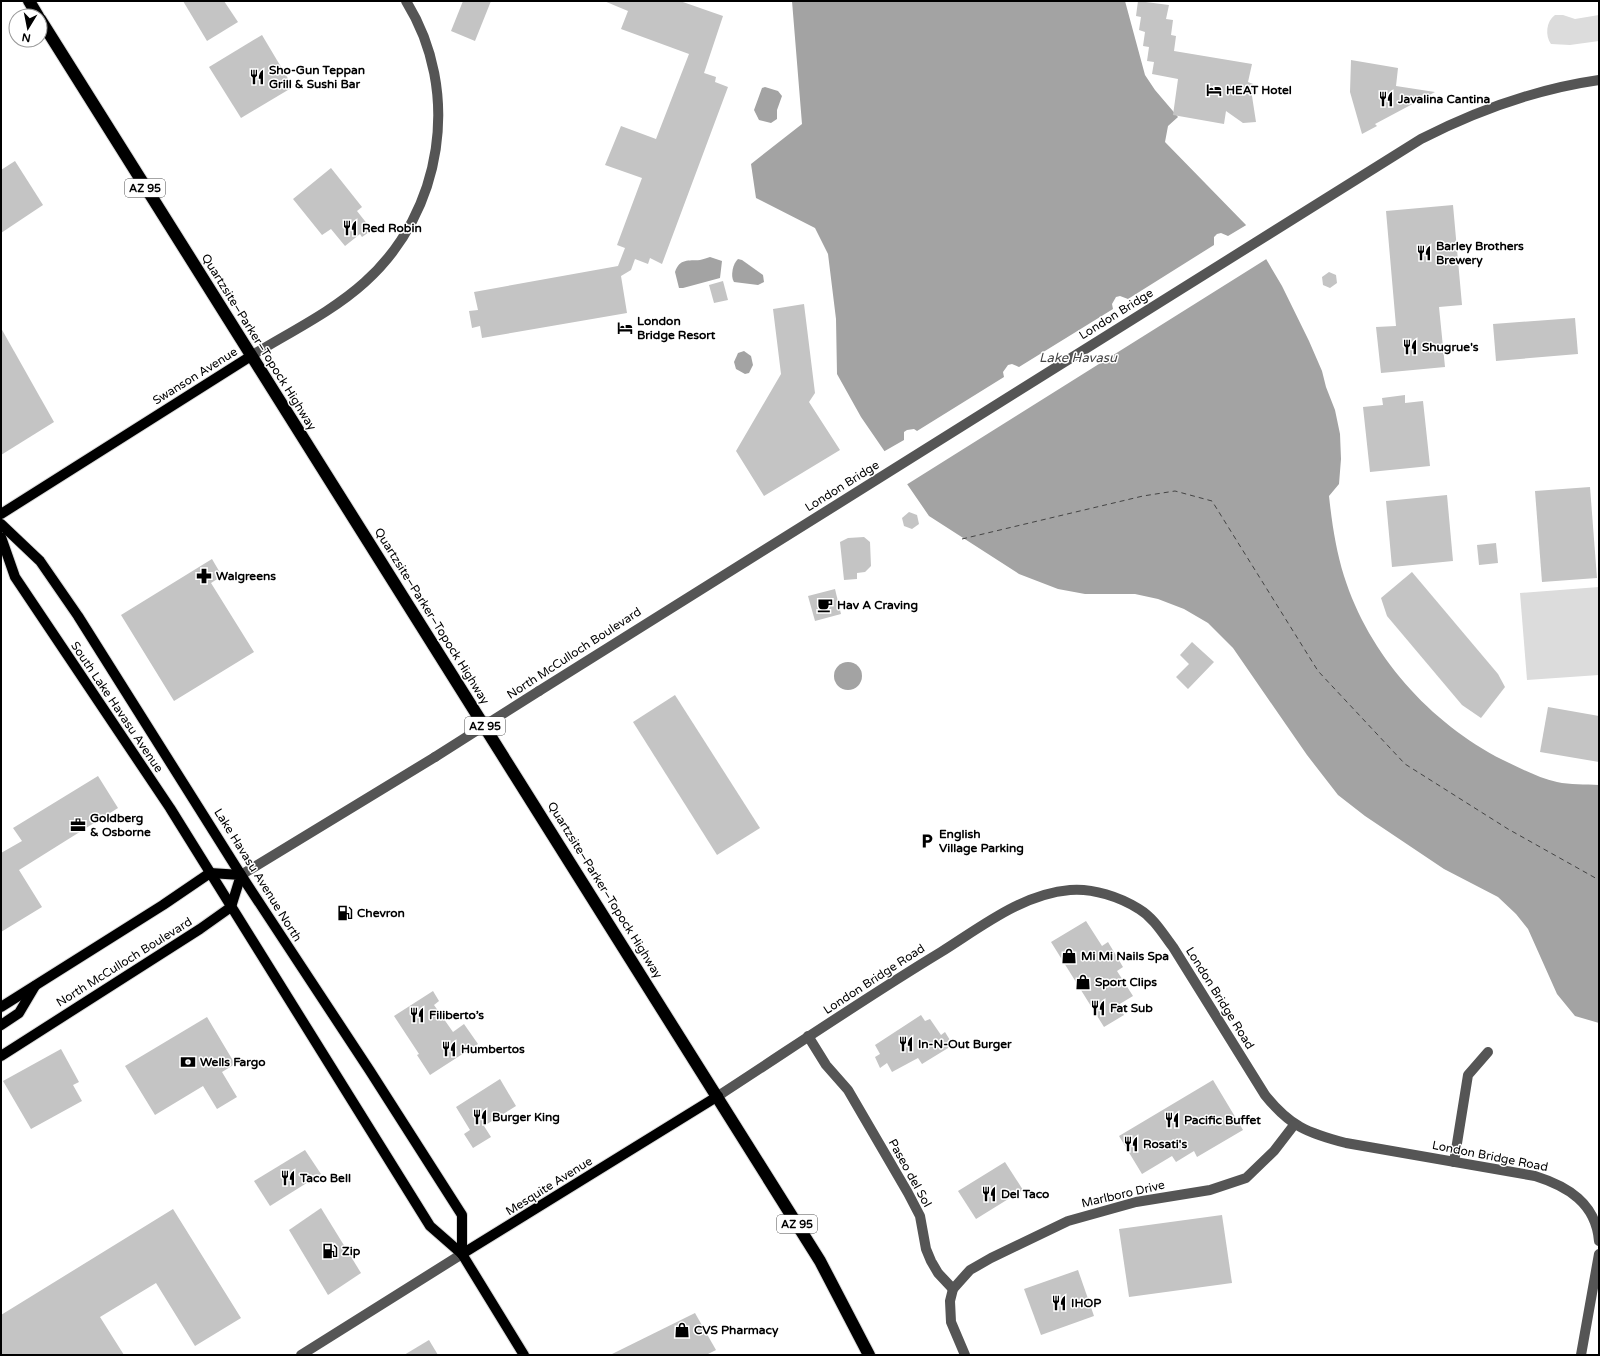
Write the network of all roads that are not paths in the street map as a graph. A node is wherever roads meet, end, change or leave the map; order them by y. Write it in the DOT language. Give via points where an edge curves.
graph roads {
  1 [pos="406,1"];
  2 [pos="48,32"];
  3 [pos="1599,80"];
  4 [pos="251,356"];
  5 [pos="1,514"];
  6 [pos="1,524"];
  7 [pos="1,537"];
  8 [pos="778,541"];
  9 [pos="210,873"];
  10 [pos="241,875"];
  11 [pos="231,907"];
  12 [pos="36,985"];
  13 [pos="1,1007"];
  14 [pos="1,1025"];
  15 [pos="808,1036"];
  16 [pos="1488,1052"];
  17 [pos="1,1056"];
  18 [pos="718,1096"];
  19 [pos="1294,1125"];
  20 [pos="1454,1162"];
  21 [pos="1599,1241"];
  22 [pos="462,1254"];
  23 [pos="1599,1254"];
  24 [pos="953,1289"];
  25 [pos="301,1355"];
  26 [pos="524,1355"];
  27 [pos="868,1355"];
  28 [pos="965,1355"];
  29 [pos="1581,1355"];
  1 -- 4 [label="street, Swanson Avenue" via="429,50 439,108 433,166 421,203 403,238 379,269 365,282 345,298"];
  2 -- 4 [label="highway, Quartzsite–Parker–Topock Highway / AZ 95"];
  3 -- 8 [label="street, London Bridge" via="1537,92 1497,104 1421,139"];
  4 -- 5 [label="main road, Swanson Avenue"];
  4 -- 18 [label="highway, Quartzsite–Parker–Topock Highway / AZ 95"];
  6 -- 10 [label="main road, Lake Havasu Avenue North" via="40,561 78,616"];
  7 -- 9 [label="main road, South Lake Havasu Avenue" via="15,577 170,808"];
  8 -- 10 [label="street, North McCulloch Boulevard, bridge" via="435,757"];
  9 -- 10 [label="main road"];
  9 -- 11 [label="main road, South Lake Havasu Avenue"];
  9 -- 12 [label="main road"];
  10 -- 11 [label="main road"];
  10 -- 22 [label="main road, Lake Havasu Avenue North" via="462,1215"];
  11 -- 17 [label="main road, North McCulloch Boulevard"];
  11 -- 22 [label="main road" via="430,1226"];
  12 -- 13 [label="main road"];
  12 -- 14 [label="main road" via="19,1013"];
  15 -- 18 [label="street, Mesquite Avenue"];
  15 -- 19 [label="street, London Bridge Road" via="1020,904 1044,894 1072,890 1096,892 1140,909 1157,925 1265,1095"];
  15 -- 24 [label="street, Paseo del Sol" via="826,1065 848,1090 908,1193 920,1216 926,1249 931,1261"];
  16 -- 20 [label="street" via="1468,1075"];
  18 -- 22 [label="main road, Mesquite Avenue"];
  18 -- 27 [label="highway, Quartzsite–Parker–Topock Highway / AZ 95" via="820,1261"];
  19 -- 20 [label="street, London Bridge Road" via="1317,1136 1346,1144"];
  19 -- 24 [label="street, Marlboro Drive" via="1274,1151 1246,1178 1210,1190 1136,1202 1068,1221 970,1270"];
  20 -- 21 [label="street, London Bridge Road" via="1556,1182 1588,1208 1596,1223"];
  22 -- 25 [label="street, Mesquite Avenue"];
  22 -- 26 [label="main road"];
  23 -- 29 [label="street"];
  24 -- 28 [label="street" via="950,1301 951,1322"];
}
